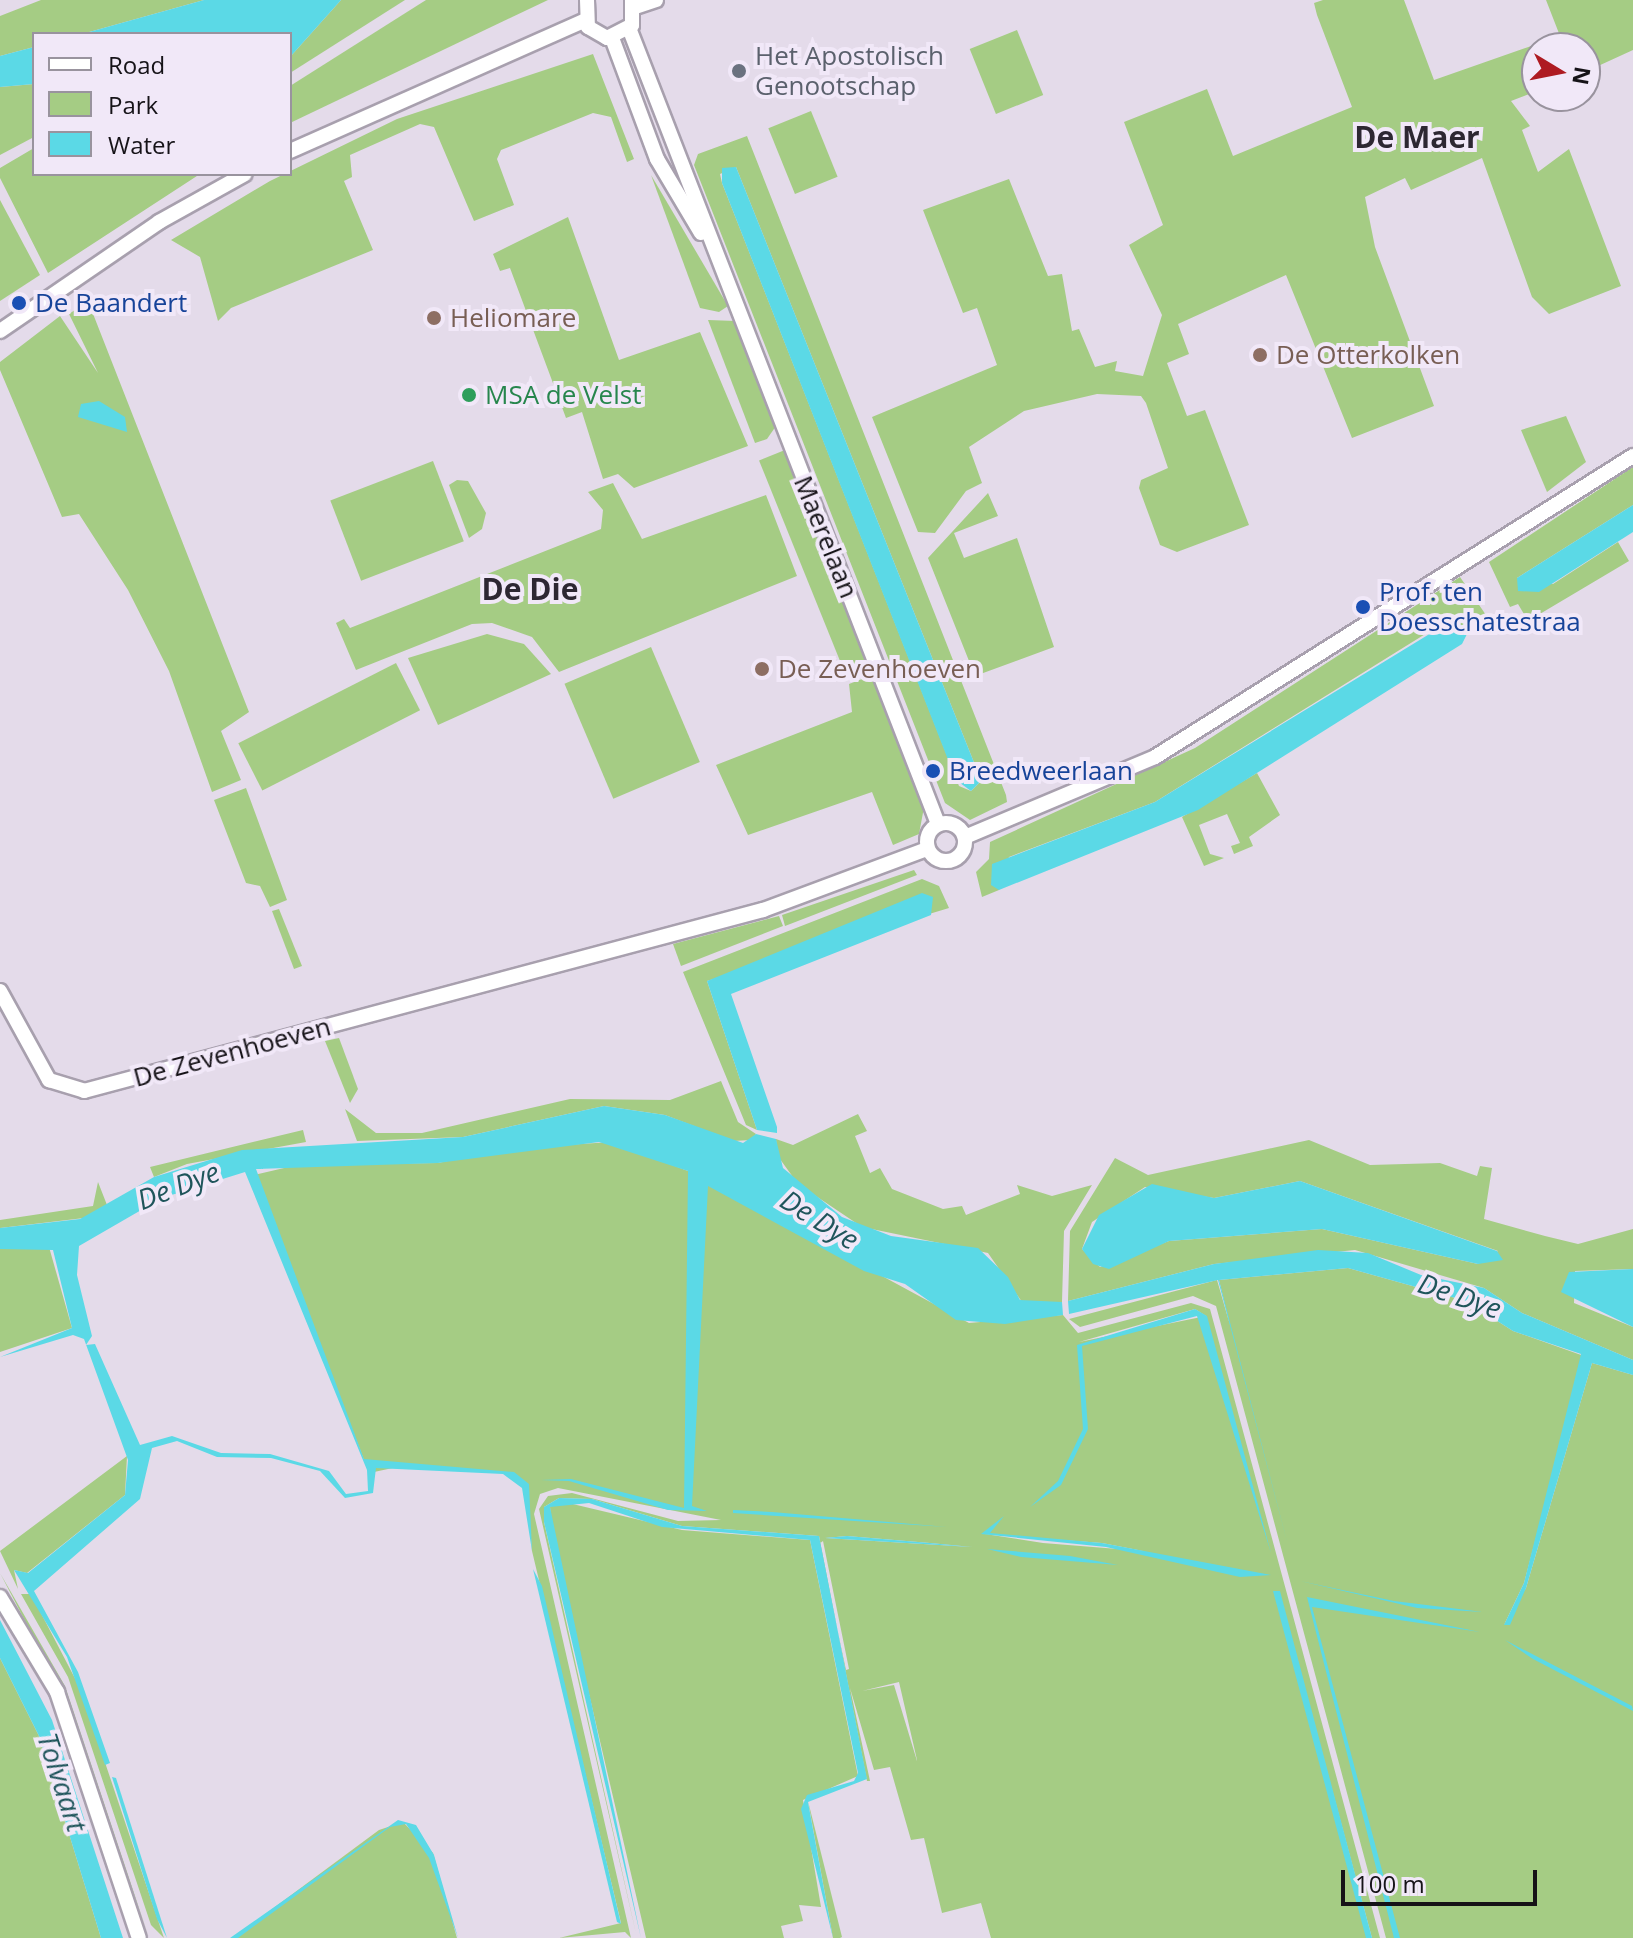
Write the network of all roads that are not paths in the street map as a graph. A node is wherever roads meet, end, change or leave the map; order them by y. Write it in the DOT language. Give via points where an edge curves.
graph roads {
  1 [pos="587,0"];
  2 [pos="656,0"];
  3 [pos="633,4"];
  4 [pos="585,20"];
  5 [pos="629,28"];
  6 [pos="612,38"];
  7 [pos="292,150"];
  8 [pos="241,176"];
  9 [pos="712,250"];
  10 [pos="0,331"];
  11 [pos="1633,456"];
  12 [pos="938,824"];
  13 [pos="965,837"];
  14 [pos="927,849"];
  15 [pos="0,991"];
  16 [pos="0,1597"];
  17 [pos="139,1938"];
  1 -- 4 [label="street"];
  2 -- 3 [label="street"];
  3 -- 5 [label="street"];
  4 -- 6 [label="street" via="594,33"];
  4 -- 7 [label="street"];
  5 -- 6 [label="street"];
  5 -- 9 [label="street, Maerelaan"];
  6 -- 9 [label="street, Maerelaan" via="657,159"];
  8 -- 10 [label="street" via="159,222"];
  9 -- 12 [label="street, Maerelaan"];
  11 -- 13 [label="street" via="1155,757"];
  12 -- 13 [label="street" via="954,824"];
  12 -- 14 [label="street"];
  13 -- 14 [label="street" via="954,860 938,860"];
  14 -- 15 [label="street, De Zevenhoeven" via="763,910 84,1091 49,1080"];
  16 -- 17 [label="street" via="57,1692"];
}
